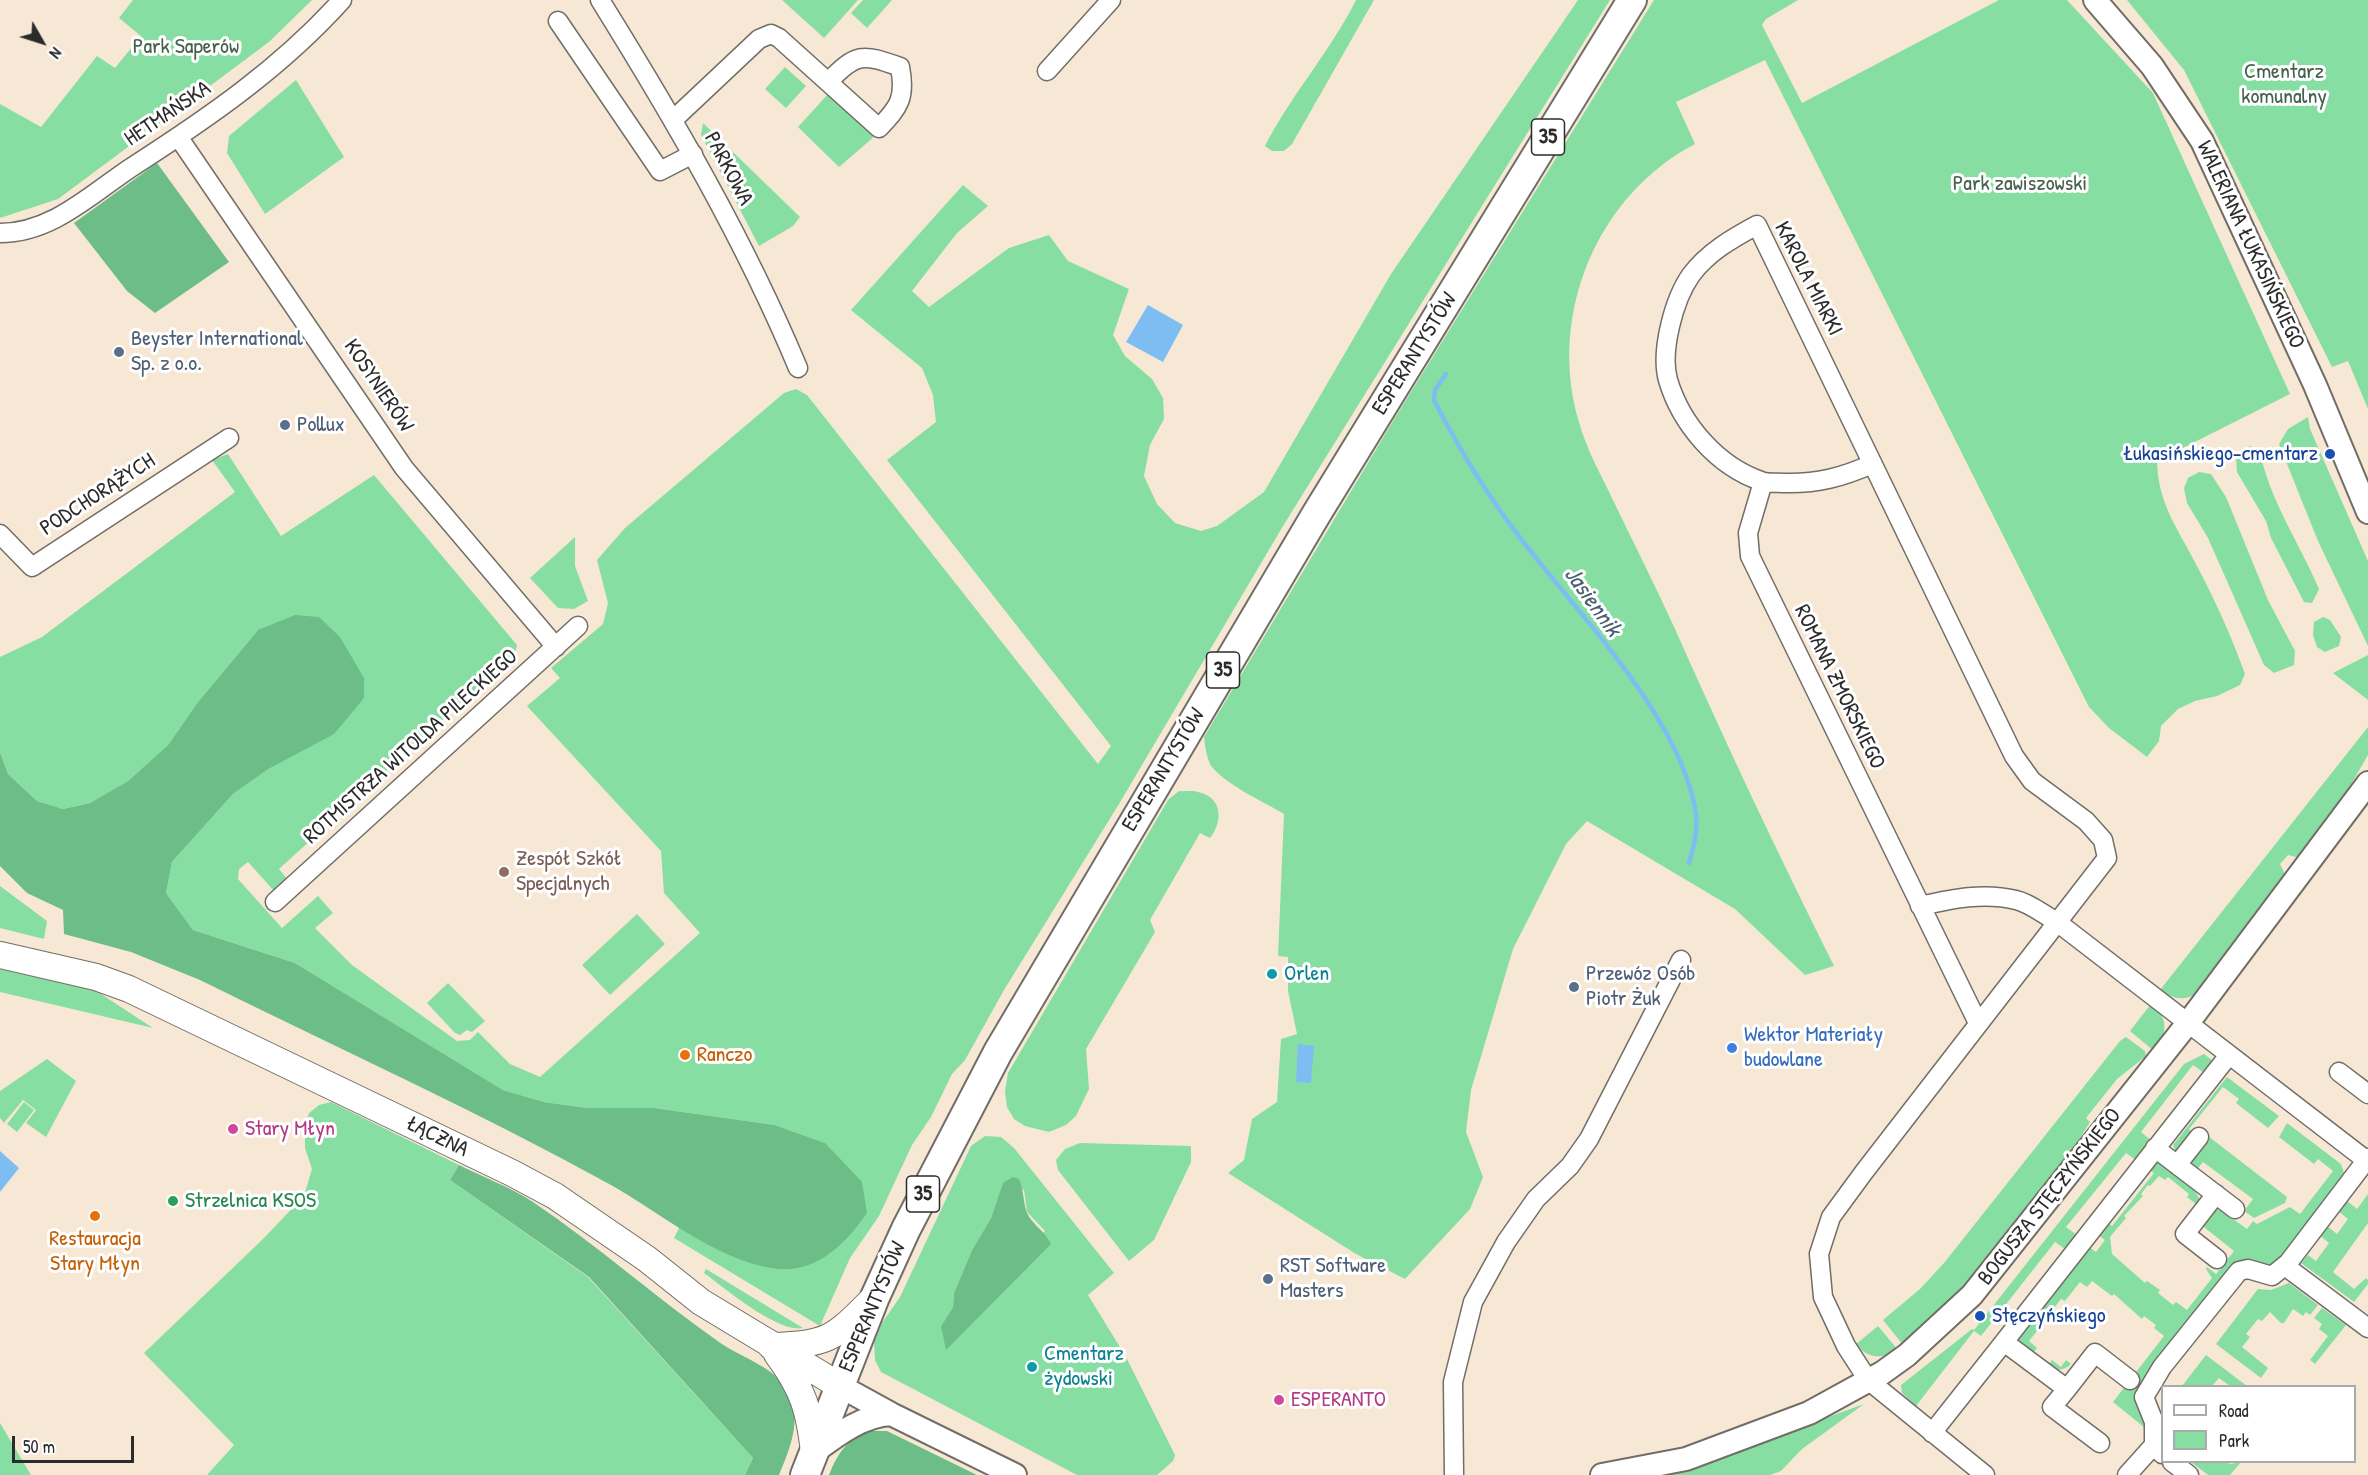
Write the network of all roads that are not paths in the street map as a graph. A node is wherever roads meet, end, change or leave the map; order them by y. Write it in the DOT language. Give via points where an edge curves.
graph roads {
  1 [pos="342,0"];
  2 [pos="600,0"];
  3 [pos="1111,0"];
  4 [pos="1632,0"];
  5 [pos="2095,0"];
  6 [pos="558,21"];
  7 [pos="1047,71"];
  8 [pos="828,82"];
  9 [pos="674,119"];
  10 [pos="179,138"];
  11 [pos="693,154"];
  12 [pos="0,233"];
  13 [pos="798,368"];
  14 [pos="229,438"];
  15 [pos="1872,464"];
  16 [pos="1762,482"];
  17 [pos="2368,512"];
  18 [pos="0,534"];
  19 [pos="578,626"];
  20 [pos="556,647"];
  21 [pos="2365,784"];
  22 [pos="274,902"];
  23 [pos="1920,906"];
  24 [pos="2057,922"];
  25 [pos="0,955"];
  26 [pos="1681,960"];
  27 [pos="1978,1023"];
  28 [pos="2188,1023"];
  29 [pos="2229,1054"];
  30 [pos="2339,1072"];
  31 [pos="2368,1095"];
  32 [pos="2199,1137"];
  33 [pos="2155,1148"];
  34 [pos="2367,1159"];
  35 [pos="2177,1165"];
  36 [pos="2216,1194"];
  37 [pos="2235,1209"];
  38 [pos="2217,1259"];
  39 [pos="2285,1266"];
  40 [pos="875,1297"];
  41 [pos="2368,1328"];
  42 [pos="2004,1342"];
  43 [pos="771,1347"];
  44 [pos="1868,1380"];
  45 [pos="2130,1380"];
  46 [pos="840,1386"];
  47 [pos="2067,1389"];
  48 [pos="891,1414"];
  49 [pos="1932,1433"];
  50 [pos="2100,1443"];
  51 [pos="2158,1450"];
  52 [pos="2174,1463"];
  53 [pos="809,1464"];
  54 [pos="1015,1475"];
  55 [pos="1454,1475"];
  56 [pos="1602,1475"];
  57 [pos="1985,1475"];
  58 [pos="2127,1475"];
  59 [pos="2189,1475"];
  1 -- 10 [label="street, HETMAŃSKA" via="283,59"];
  2 -- 9 [label="street, PARKOWA"];
  3 -- 7 [label="street"];
  4 -- 40 [label="main road, ESPERANTYSTÓW / 35" via="1317,513 1056,951 938,1163"];
  5 -- 17 [label="street, WALERIANA ŁUKASIŃSKIEGO" via="2152,66 2202,141 2315,385"];
  6 -- 11 [label="street" via="660,171"];
  8 -- 9 [label="street" via="771,34 759,39"];
  9 -- 11 [label="street, PARKOWA"];
  10 -- 12 [label="street, HETMAŃSKA" via="59,219"];
  10 -- 20 [label="street, KOSYNIERÓW" via="404,468"];
  11 -- 13 [label="street, PARKOWA" via="774,309"];
  14 -- 18 [label="street, PODCHORĄŻYCH" via="32,567"];
  15 -- 16 [label="street, KAROLA MIARKI" via="1846,476 1812,483"];
  15 -- 16 [label="street, KAROLA MIARKI" via="1757,225 1730,240 1691,275 1667,337 1667,358 1668,379 1688,423 1727,463"];
  15 -- 24 [label="street, KAROLA MIARKI" via="2014,756 2032,781 2086,821 2103,840 2106,858"];
  16 -- 23 [label="street, ROMANA ZMORSKIEGO" via="1748,533 1750,556"];
  19 -- 20 [label="street, ROTMISTRZA WITOLDA PILECKIEGO"];
  20 -- 22 [label="street, ROTMISTRZA WITOLDA PILECKIEGO"];
  21 -- 28 [label="street, BOGUSZA STĘCZYŃSKIEGO" via="2332,834"];
  23 -- 24 [label="street" via="1968,895 2017,900"];
  23 -- 27 [label="street, ROMANA ZMORSKIEGO"];
  24 -- 27 [label="street"];
  24 -- 28 [label="street"];
  25 -- 43 [label="main road, ŁĄCZNA" via="96,977 129,989 512,1173 587,1216 701,1302"];
  26 -- 55 [label="street" via="1589,1139 1570,1166 1536,1199 1506,1242 1473,1302 1453,1382"];
  27 -- 44 [label="street" via="1831,1218 1819,1254 1823,1297 1846,1346"];
  28 -- 29 [label="street"];
  28 -- 44 [label="street, BOGUSZA STĘCZYŃSKIEGO" via="1972,1295 1907,1355"];
  29 -- 33 [label="street"];
  29 -- 34 [label="street"];
  30 -- 31 [label="street"];
  32 -- 35 [label="street"];
  33 -- 35 [label="street"];
  33 -- 42 [label="street"];
  34 -- 39 [label="street"];
  35 -- 36 [label="street"];
  36 -- 37 [label="street"];
  36 -- 38 [label="street" via="2185,1234"];
  39 -- 41 [label="street"];
  39 -- 51 [label="street" via="2272,1276 2248,1269 2239,1271 2162,1367 2144,1397 2154,1422"];
  40 -- 43 [label="main road" via="844,1329 829,1338 810,1345"];
  40 -- 46 [label="main road, ESPERANTYSTÓW / 35"];
  42 -- 47 [label="street"];
  42 -- 49 [label="street"];
  43 -- 46 [label="main road, ŁĄCZNA"];
  43 -- 53 [label="main road" via="796,1379 806,1401"];
  44 -- 49 [label="street"];
  44 -- 56 [label="street, BOGUSZA STĘCZYŃSKIEGO" via="1809,1413 1743,1439 1686,1459"];
  45 -- 47 [label="street" via="2095,1353"];
  46 -- 48 [label="street"];
  46 -- 53 [label="main road, ESPERANTYSTÓW / 35"];
  47 -- 50 [label="street" via="2052,1407"];
  48 -- 53 [label="street" via="878,1415 845,1430"];
  48 -- 54 [label="street"];
  49 -- 57 [label="street"];
  51 -- 58 [label="street"];
  52 -- 59 [label="street"];
}
